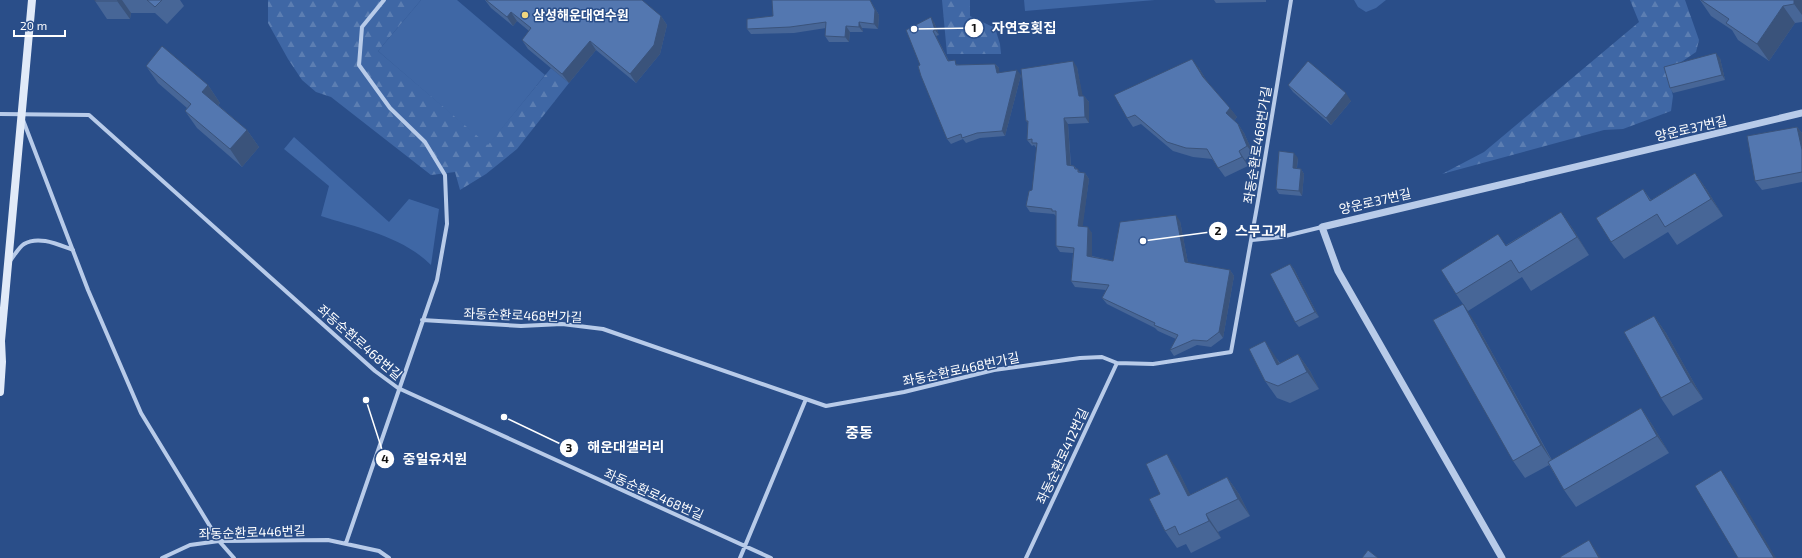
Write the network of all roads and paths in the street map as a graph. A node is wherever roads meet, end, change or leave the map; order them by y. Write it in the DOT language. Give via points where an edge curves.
graph roads {
  1 [pos="32,0"];
  2 [pos="384,0"];
  3 [pos="1291,0"];
  4 [pos="1802,113"];
  5 [pos="0,114"];
  6 [pos="22,116"];
  7 [pos="1322,227"];
  8 [pos="1252,240"];
  9 [pos="73,250"];
  10 [pos="8,263"];
  11 [pos="422,320"];
  12 [pos="0,342"];
  13 [pos="1117,363"];
  14 [pos="398,388"];
  15 [pos="0,392"];
  16 [pos="806,399"];
  17 [pos="219,541"];
  18 [pos="346,543"];
  19 [pos="745,546"];
  20 [pos="162,558"];
  21 [pos="234,558"];
  22 [pos="389,558"];
  23 [pos="740,558"];
  24 [pos="771,558"];
  25 [pos="1026,558"];
  26 [pos="1502,558"];
  1 -- 6 [label="main road"];
  2 -- 11 [label="street" via="362,28 359,65 390,108 425,142 445,176 447,224 436,280"];
  3 -- 8 [label="street, 좌동순환로468번가길"];
  4 -- 7 [label="street, 양운로37번길"];
  5 -- 6 [label="street, 좌동순환로468번길"];
  6 -- 9 [label="street"];
  6 -- 10 [label="main road"];
  6 -- 14 [label="street, 좌동순환로468번길" via="89,115"];
  7 -- 8 [label="street" via="1281,237"];
  7 -- 26 [label="street" via="1338,271"];
  8 -- 13 [label="street, 좌동순환로468번가길" via="1231,352 1152,364"];
  9 -- 10 [label="street" via="50,242 24,244"];
  9 -- 17 [label="street" via="141,413"];
  10 -- 12 [label="main road"];
  11 -- 14 [label="street"];
  11 -- 16 [label="street, 좌동순환로468번가길" via="521,326 562,324 603,329"];
  12 -- 15 [label="main road"];
  13 -- 16 [label="street, 좌동순환로468번가길" via="1102,357 1080,358 994,370 904,392 826,406"];
  13 -- 25 [label="street, 좌동순환로412번길"];
  14 -- 18 [label="street"];
  14 -- 19 [label="street, 좌동순환로468번길"];
  16 -- 19 [label="street"];
  17 -- 18 [label="street, 좌동순환로446번길" via="328,540"];
  17 -- 20 [label="street, 좌동순환로446번길" via="190,545"];
  17 -- 21 [label="street"];
  18 -- 22 [label="street, 좌동순환로446번길" via="379,551"];
  19 -- 23 [label="street"];
  19 -- 24 [label="street, 좌동순환로468번길"];
}
